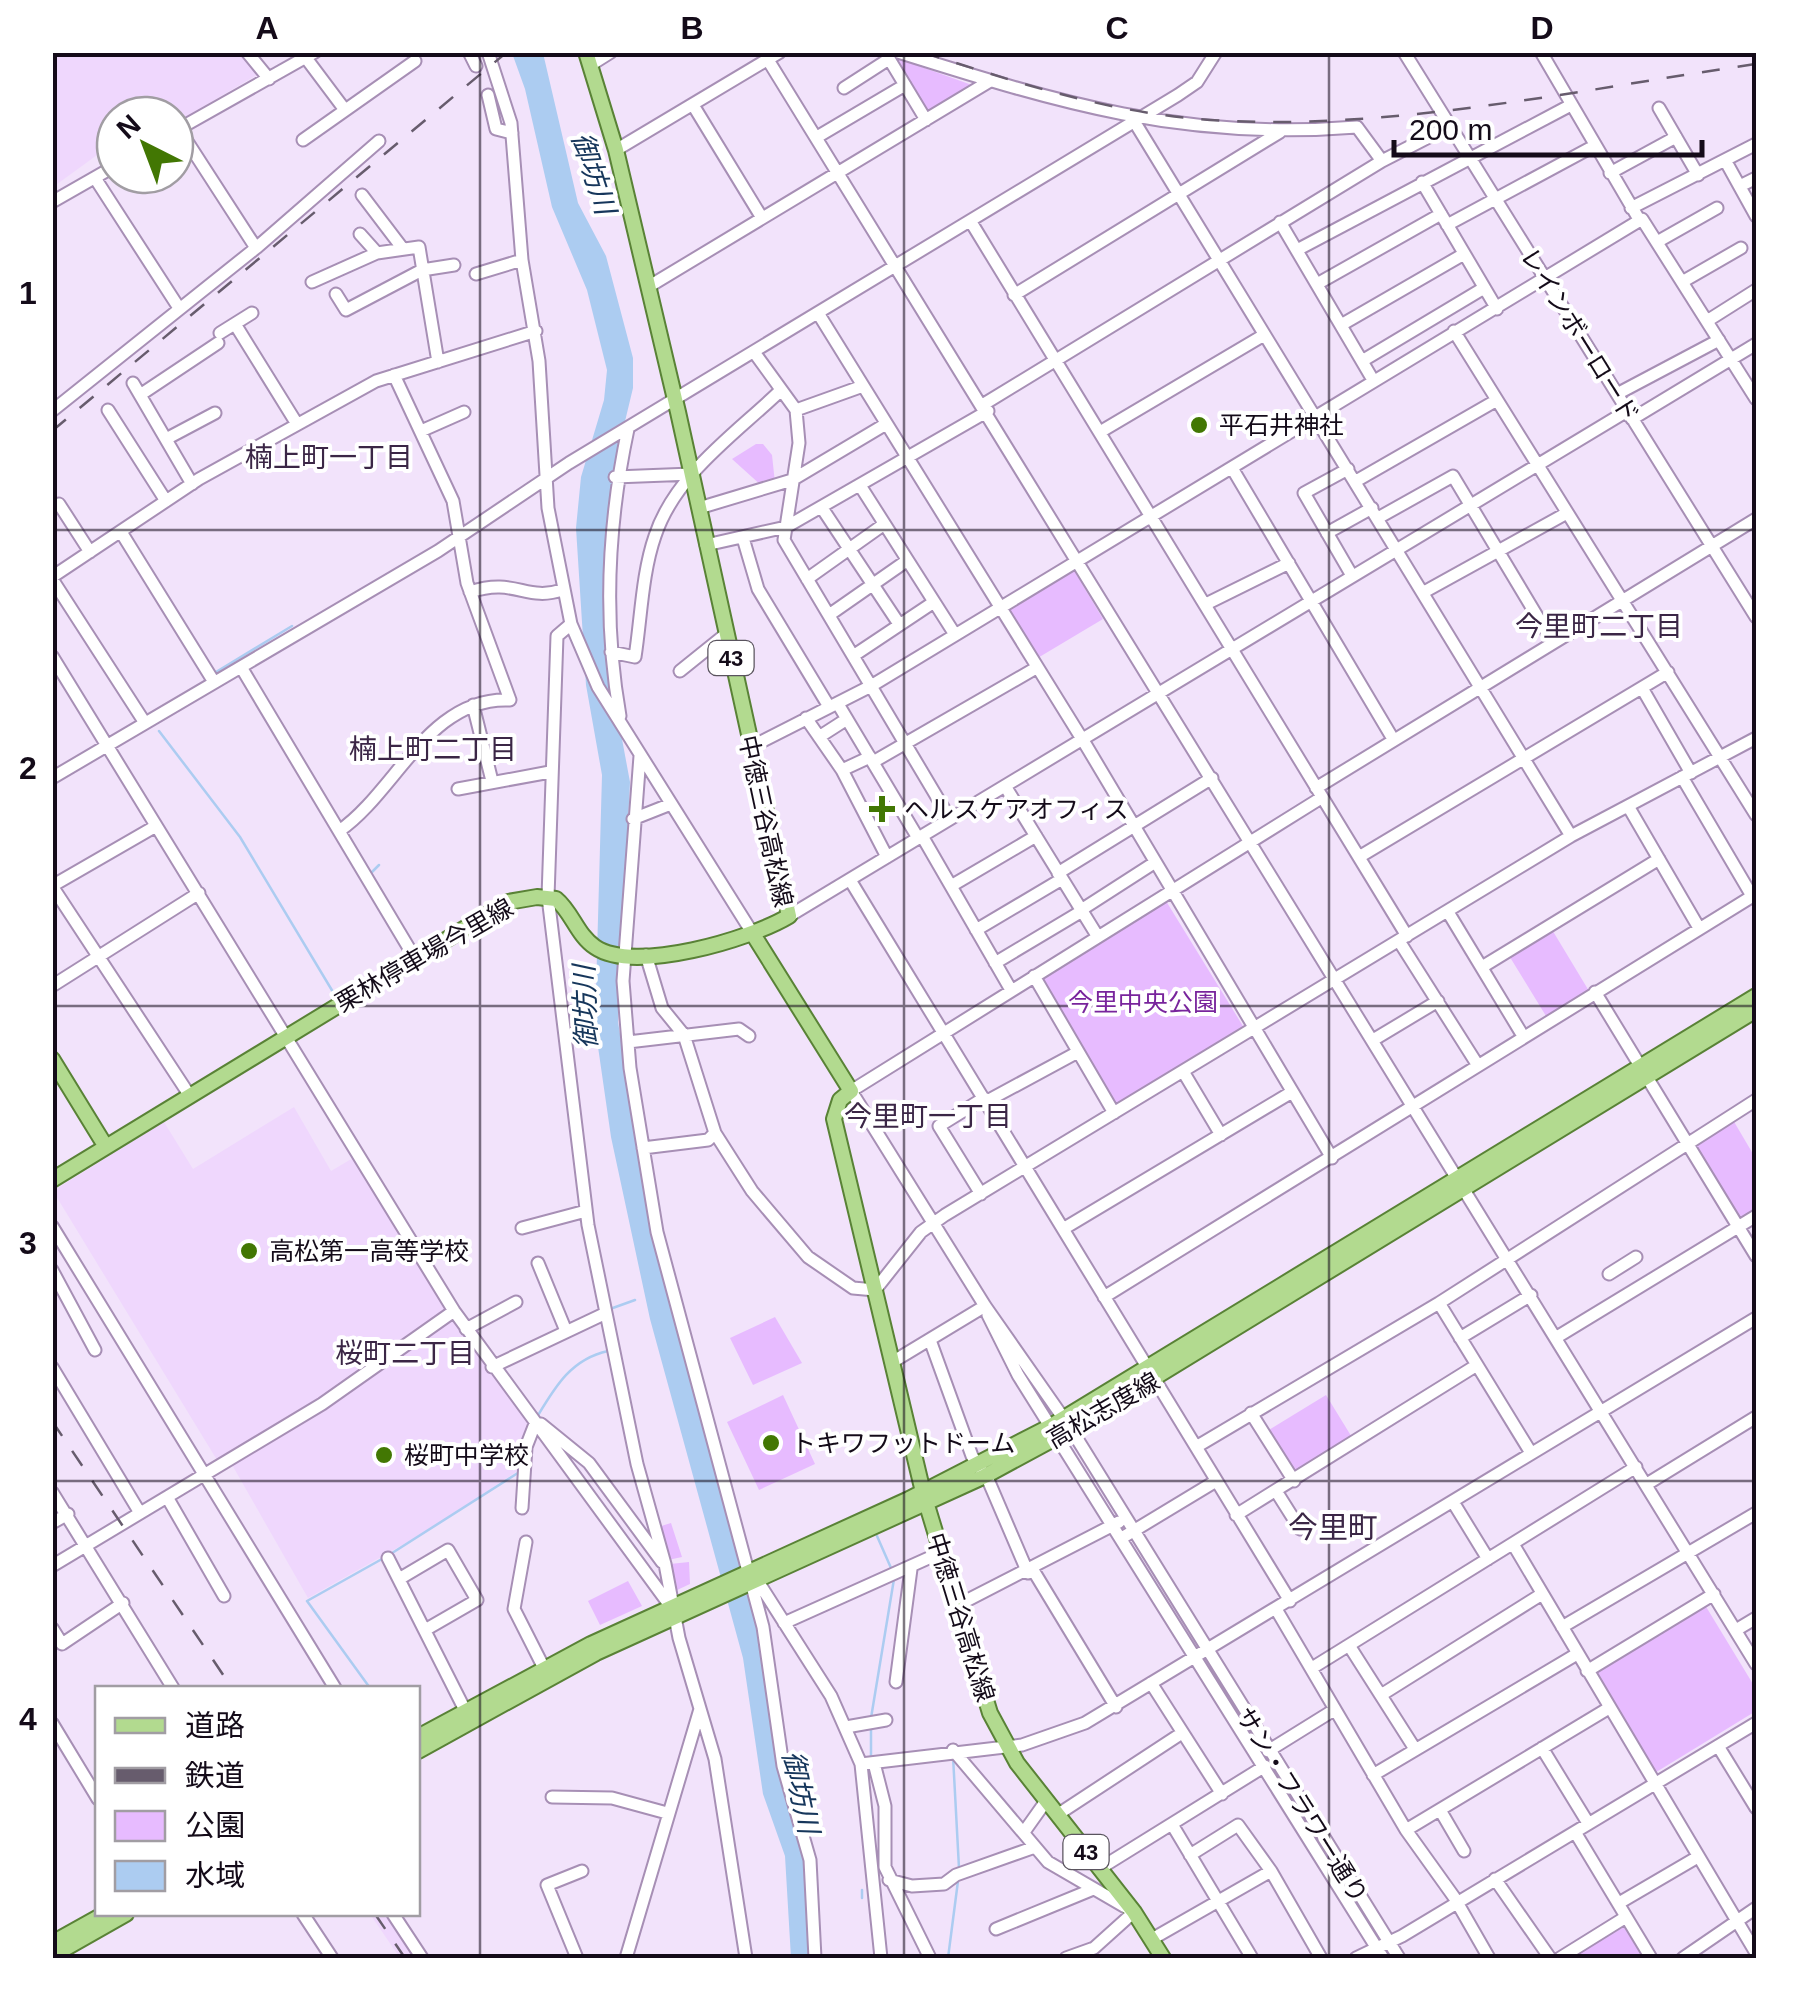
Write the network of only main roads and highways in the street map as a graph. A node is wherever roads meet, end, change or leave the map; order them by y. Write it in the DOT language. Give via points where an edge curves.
graph roads {
  1 [pos="589,58"];
  2 [pos="753,934"];
  3 [pos="1756,996"];
  4 [pos="1756,1010"];
  5 [pos="52,1059"];
  6 [pos="1644,1072"];
  7 [pos="106,1147"];
  8 [pos="52,1180"];
  9 [pos="924,1498"];
  10 [pos="468,1716"];
  11 [pos="420,1736"];
  12 [pos="420,1750"];
  13 [pos="100,1916"];
  14 [pos="122,1916"];
  15 [pos="52,1942"];
  16 [pos="52,1956"];
  17 [pos="1163,1958"];
  1 -- 2 [label="main road, 中徳三谷高松線 / 43" via="675,400 789,916"];
  2 -- 7 [label="main road, 栗林停車場今里線" via="623,956 598,949 561,903 548,897 508,902"];
  2 -- 9 [label="main road, 中徳三谷高松線 / 43" via="851,1091 834,1118"];
  3 -- 6 [label="main road, 高松志度線"];
  4 -- 6 [label="main road, 高松志度線"];
  5 -- 7 [label="main road"];
  6 -- 9 [label="main road, 高松志度線" via="1151,1375"];
  7 -- 8 [label="main road, 栗林停車場今里線"];
  9 -- 10 [label="main road, 高松志度線" via="673,1612"];
  9 -- 17 [label="main road, 中徳三谷高松線 / 43" via="990,1712 1007,1747"];
  10 -- 11 [label="main road, 高松志度線"];
  10 -- 12 [label="main road, 高松志度線"];
  13 -- 15 [label="main road"];
  14 -- 16 [label="main road"];
}
